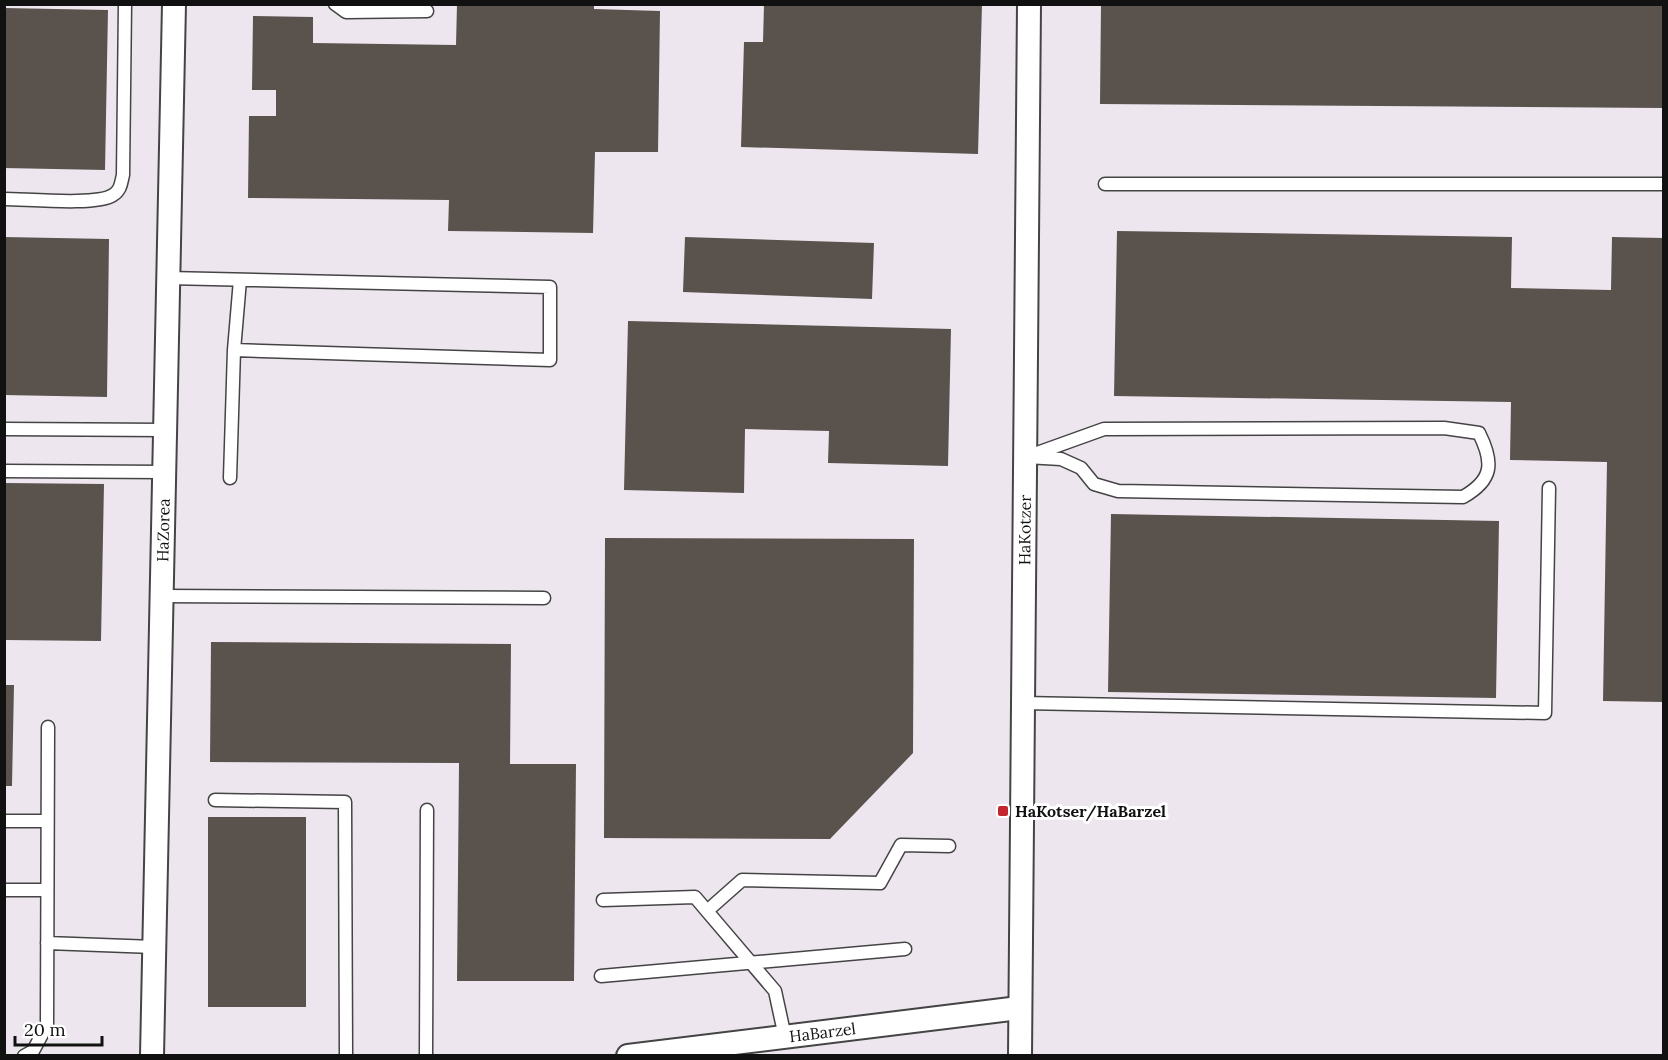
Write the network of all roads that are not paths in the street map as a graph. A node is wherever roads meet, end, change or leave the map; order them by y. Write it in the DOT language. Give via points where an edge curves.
graph roads {
  1 [pos="125,4"];
  2 [pos="174,4"];
  3 [pos="335,4"];
  4 [pos="1029,4"];
  5 [pos="427,11"];
  6 [pos="1105,184"];
  7 [pos="1664,184"];
  8 [pos="4,199"];
  9 [pos="168,278"];
  10 [pos="240,280"];
  11 [pos="234,350"];
  12 [pos="4,429"];
  13 [pos="165,430"];
  14 [pos="1026,457"];
  15 [pos="4,471"];
  16 [pos="164,472"];
  17 [pos="230,478"];
  18 [pos="1549,488"];
  19 [pos="162,596"];
  20 [pos="544,598"];
  21 [pos="1022,703"];
  22 [pos="48,727"];
  23 [pos="215,800"];
  24 [pos="427,810"];
  25 [pos="4,821"];
  26 [pos="47,821"];
  27 [pos="949,846"];
  28 [pos="4,890"];
  29 [pos="47,890"];
  30 [pos="603,900"];
  31 [pos="707,911"];
  32 [pos="47,943"];
  33 [pos="154,947"];
  34 [pos="905,949"];
  35 [pos="750,963"];
  36 [pos="601,976"];
  37 [pos="1019,1008"];
  38 [pos="785,1036"];
  39 [pos="24,1056"];
  40 [pos="152,1056"];
  41 [pos="346,1056"];
  42 [pos="426,1056"];
  43 [pos="628,1056"];
  44 [pos="1020,1056"];
  1 -- 8 [label="lane" via="120,189 112,196 94,200"];
  2 -- 9 [label="street, HaZorea"];
  3 -- 5 [label="lane" via="346,12"];
  4 -- 14 [label="street, HaKotzer"];
  6 -- 7 [label="lane"];
  9 -- 10 [label="lane"];
  9 -- 13 [label="street, HaZorea"];
  10 -- 11 [label="lane"];
  10 -- 11 [label="lane" via="550,287 550,360"];
  11 -- 17 [label="lane"];
  12 -- 13 [label="lane"];
  13 -- 16 [label="street, HaZorea"];
  14 -- 14 [label="lane" via="1061,459 1081,468 1094,484 1118,491 1463,497 1478,489 1488,474 1488,451 1479,433 1444,428 1104,429"];
  14 -- 21 [label="street, HaKotzer"];
  15 -- 16 [label="lane"];
  16 -- 19 [label="street, HaZorea"];
  18 -- 21 [label="lane" via="1545,713"];
  19 -- 20 [label="lane"];
  19 -- 33 [label="street, HaZorea"];
  21 -- 37 [label="street, HaKotzer"];
  22 -- 26 [label="lane"];
  23 -- 41 [label="lane" via="345,802"];
  24 -- 42 [label="lane"];
  25 -- 26 [label="lane"];
  26 -- 29 [label="lane"];
  27 -- 31 [label="lane" via="901,845 880,882 742,880"];
  28 -- 29 [label="lane"];
  29 -- 32 [label="lane"];
  30 -- 31 [label="lane" via="695,897"];
  31 -- 35 [label="lane"];
  32 -- 33 [label="lane"];
  32 -- 39 [label="lane" via="47,1025 33,1051"];
  33 -- 40 [label="street, HaZorea"];
  34 -- 35 [label="lane"];
  35 -- 36 [label="lane"];
  35 -- 38 [label="lane" via="775,991"];
  37 -- 38 [label="street, HaBarzel"];
  37 -- 44 [label="street, HaKotzer"];
  38 -- 43 [label="street, HaBarzel"];
}
